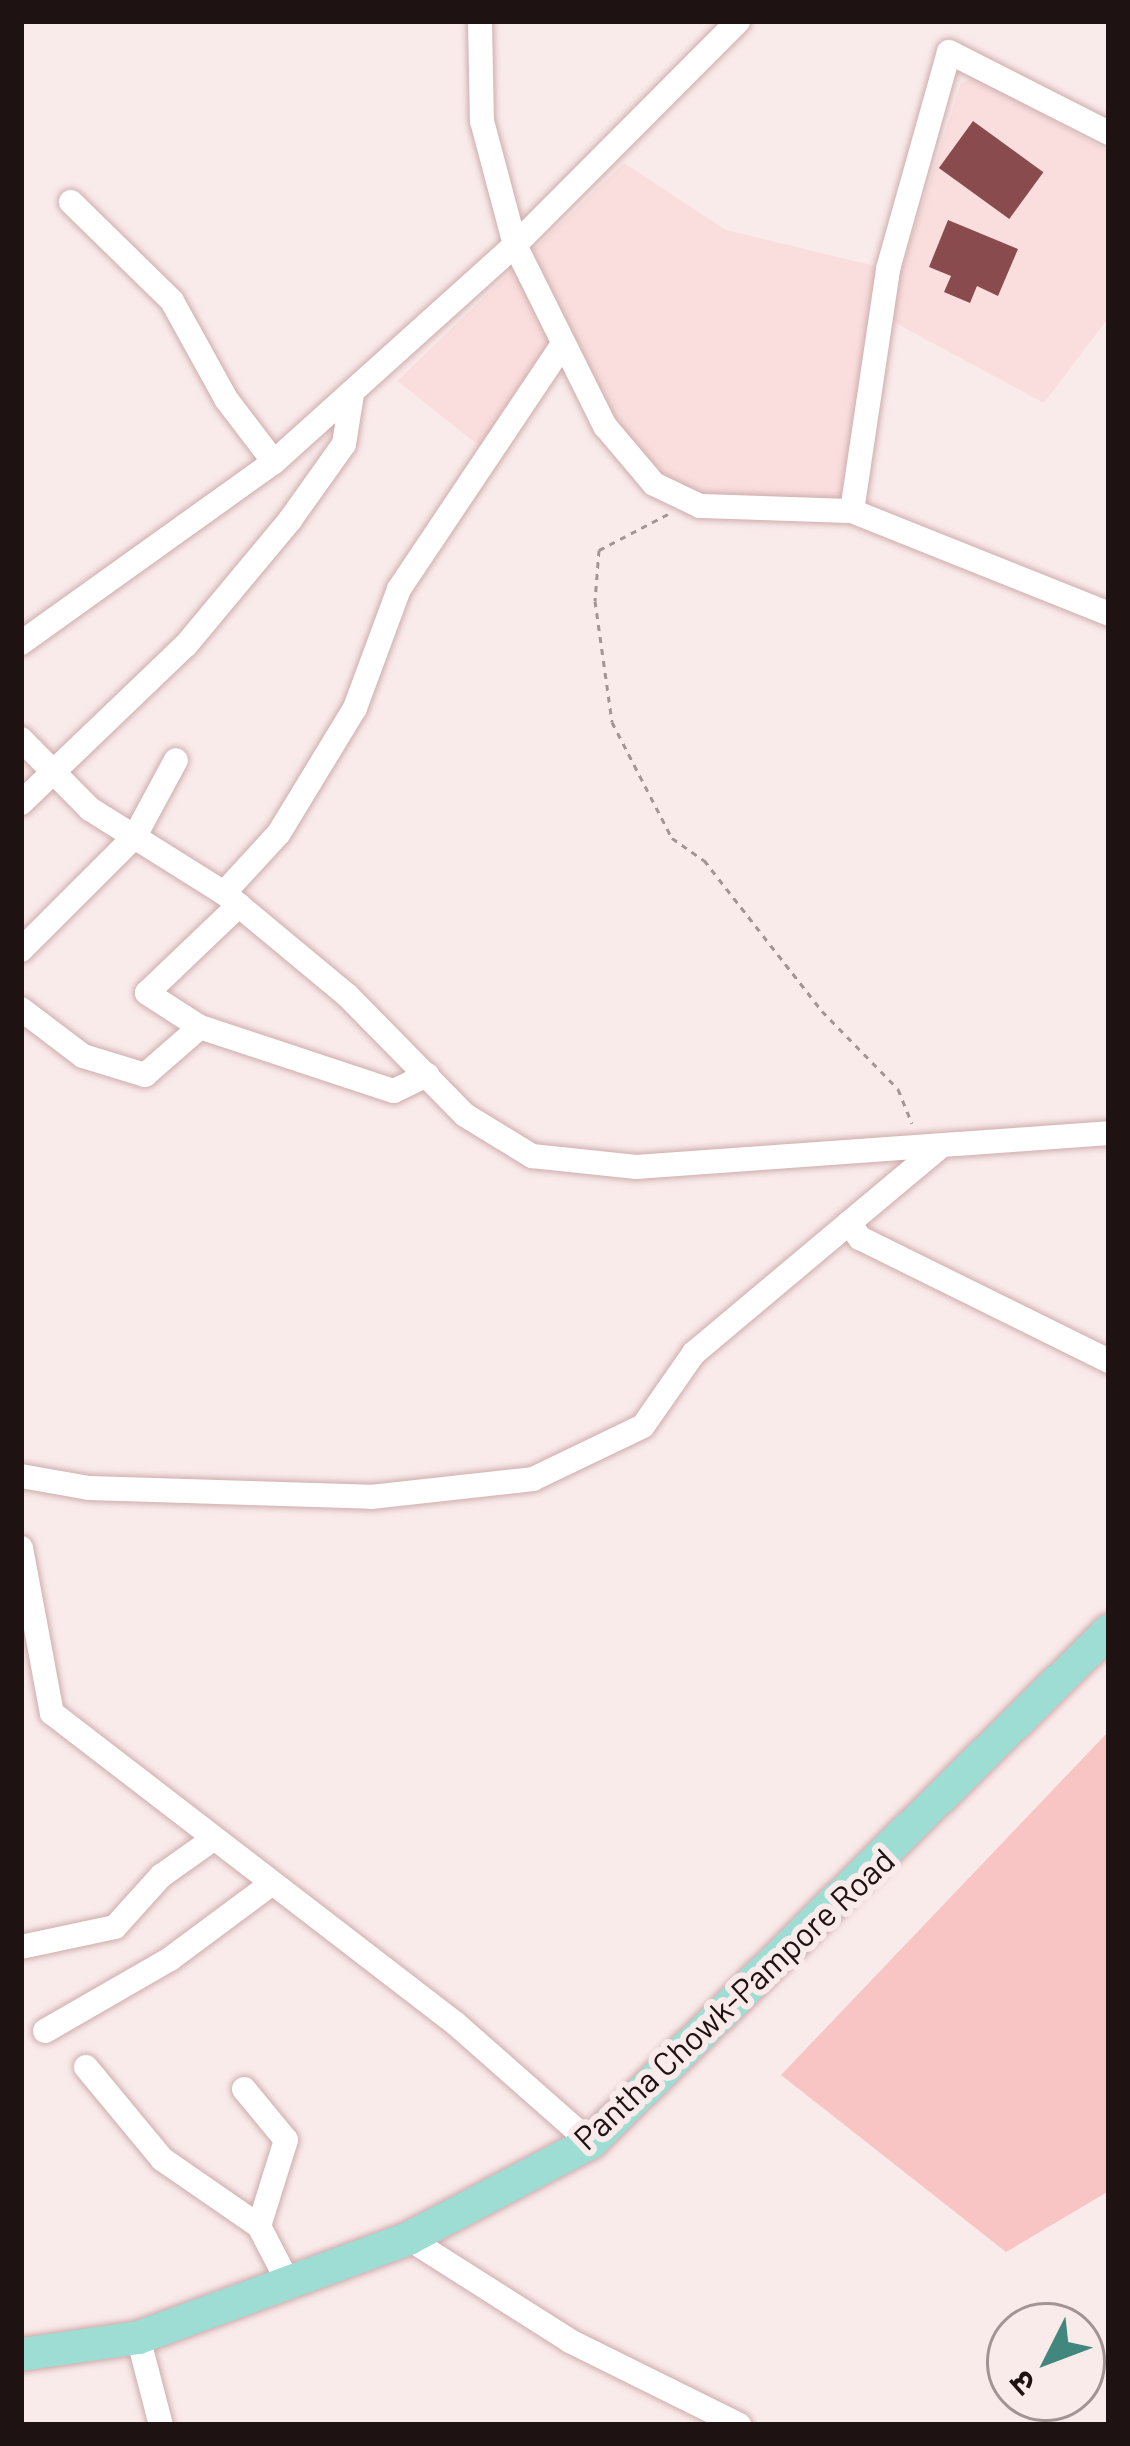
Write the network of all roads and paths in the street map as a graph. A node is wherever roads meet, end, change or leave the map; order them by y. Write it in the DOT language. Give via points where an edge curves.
graph roads {
  1 [pos="480,21"];
  2 [pos="738,21"];
  3 [pos="1109,133"];
  4 [pos="71,202"];
  5 [pos="515,245"];
  6 [pos="561,347"];
  7 [pos="352,394"];
  8 [pos="274,462"];
  9 [pos="700,506"];
  10 [pos="851,511"];
  11 [pos="1109,614"];
  12 [pos="21,643"];
  13 [pos="21,739"];
  14 [pos="176,760"];
  15 [pos="56,775"];
  16 [pos="21,803"];
  17 [pos="135,836"];
  18 [pos="231,899"];
  19 [pos="21,950"];
  20 [pos="21,1009"];
  21 [pos="200,1027"];
  22 [pos="427,1075"];
  23 [pos="1109,1133"];
  24 [pos="931,1147"];
  25 [pos="849,1223"];
  26 [pos="1109,1361"];
  27 [pos="21,1476"];
  28 [pos="21,1548"];
  29 [pos="1109,1630"];
  30 [pos="32,1678"];
  31 [pos="213,1839"];
  32 [pos="271,1884"];
  33 [pos="21,1947"];
  34 [pos="45,2031"];
  35 [pos="86,2067"];
  36 [pos="244,2090"];
  37 [pos="590,2142"];
  38 [pos="259,2226"];
  39 [pos="408,2238"];
  40 [pos="287,2280"];
  41 [pos="138,2337"];
  42 [pos="21,2354"];
  43 [pos="161,2425"];
  44 [pos="739,2425"];
  1 -- 5 [label="street" via="482,121"];
  2 -- 5 [label="street"];
  3 -- 10 [label="street" via="949,52 888,269"];
  4 -- 8 [label="street" via="172,301 226,399"];
  5 -- 6 [label="street"];
  5 -- 7 [label="street"];
  6 -- 9 [label="street" via="605,426 654,484"];
  6 -- 18 [label="street" via="399,590 355,708"];
  7 -- 8 [label="street"];
  7 -- 15 [label="street" via="344,444 290,520 186,645"];
  8 -- 12 [label="street"];
  9 -- 10 [label="street"];
  9 -- 24 [label="path" via="599,550 595,602 612,722 672,838 704,860 822,1011 898,1089"];
  10 -- 11 [label="street"];
  13 -- 15 [label="street"];
  14 -- 17 [label="street"];
  15 -- 16 [label="street"];
  15 -- 17 [label="street"];
  17 -- 18 [label="street"];
  17 -- 19 [label="street"];
  18 -- 21 [label="street" via="147,993"];
  18 -- 22 [label="street"];
  20 -- 21 [label="street" via="83,1056 145,1076"];
  21 -- 22 [label="street" via="394,1090"];
  22 -- 24 [label="street" via="465,1115 532,1156 636,1167"];
  23 -- 24 [label="street"];
  24 -- 25 [label="street"];
  25 -- 26 [label="street" via="860,1238"];
  25 -- 27 [label="street" via="694,1353 643,1426 532,1479 371,1497 89,1488"];
  28 -- 30 [label="street" via="43,1628"];
  29 -- 37 [label="main road, Pantha Chowk-Pampore Road"];
  30 -- 31 [label="street" via="76,1738"];
  31 -- 32 [label="street"];
  31 -- 33 [label="street" via="160,1876 115,1927"];
  32 -- 34 [label="street" via="170,1959"];
  32 -- 37 [label="street" via="456,2024"];
  35 -- 38 [label="street" via="162,2159"];
  36 -- 38 [label="street" via="286,2140"];
  37 -- 39 [label="main road, Pantha Chowk-Pampore Road"];
  38 -- 40 [label="street"];
  39 -- 40 [label="main road, Pantha Chowk-Pampore Road"];
  39 -- 44 [label="street" via="570,2341"];
  40 -- 41 [label="main road, Pantha Chowk-Pampore Road"];
  41 -- 42 [label="main road, Pantha Chowk-Pampore Road"];
  41 -- 43 [label="street"];
}
